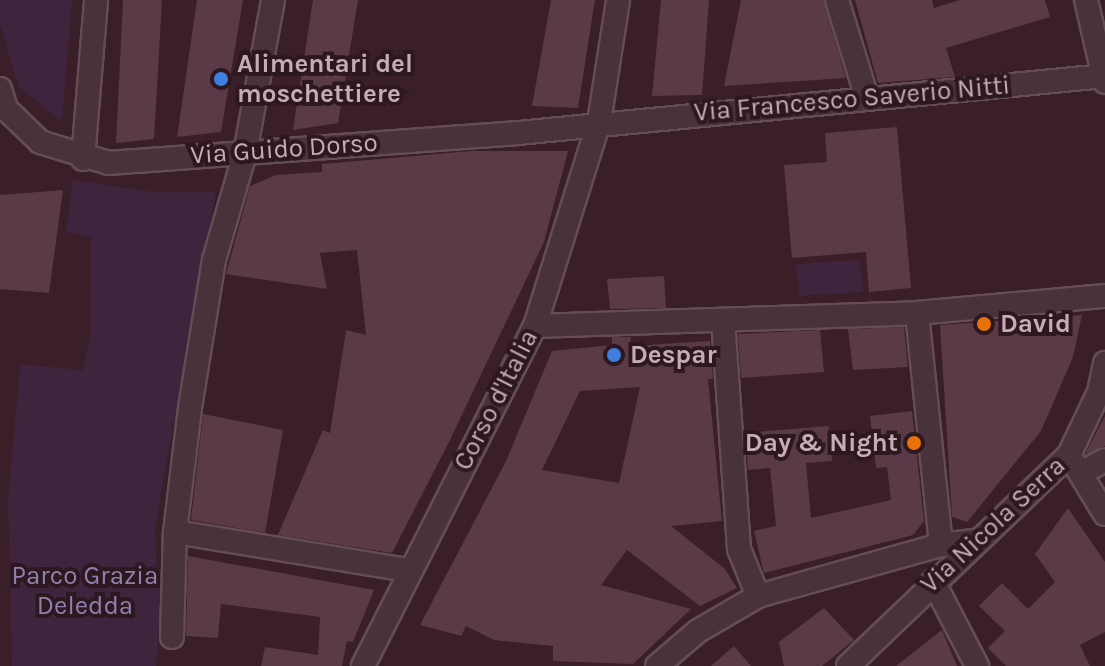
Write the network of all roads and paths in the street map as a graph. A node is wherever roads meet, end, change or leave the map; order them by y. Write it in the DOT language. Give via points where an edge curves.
graph roads {
  1 [pos="96,0"];
  2 [pos="273,0"];
  3 [pos="618,0"];
  4 [pos="837,0"];
  5 [pos="1086,0"];
  6 [pos="1105,78"];
  7 [pos="0,89"];
  8 [pos="867,98"];
  9 [pos="599,122"];
  10 [pos="245,153"];
  11 [pos="83,159"];
  12 [pos="1105,296"];
  13 [pos="917,313"];
  14 [pos="723,320"];
  15 [pos="535,326"];
  16 [pos="1105,363"];
  17 [pos="1105,460"];
  18 [pos="1075,464"];
  19 [pos="1105,514"];
  20 [pos="175,532"];
  21 [pos="980,540"];
  22 [pos="941,545"];
  23 [pos="408,570"];
  24 [pos="933,581"];
  25 [pos="758,596"];
  26 [pos="172,637"];
  27 [pos="363,666"];
  28 [pos="657,666"];
  29 [pos="848,666"];
  30 [pos="977,666"];
  1 -- 11 [label="street"];
  2 -- 10 [label="street"];
  3 -- 9 [label="street, Corso d'Italia"];
  4 -- 8 [label="street"];
  5 -- 6 [label="street"];
  6 -- 8 [label="street, Via Francesco Saverio Nitti"];
  7 -- 11 [label="street, Via Guido Dorso" via="6,109 22,127 40,142"];
  8 -- 9 [label="street, Via Francesco Saverio Nitti"];
  9 -- 10 [label="street, Via Guido Dorso"];
  9 -- 15 [label="street, Corso d'Italia"];
  10 -- 11 [label="street, Via Guido Dorso" via="109,163"];
  10 -- 20 [label="street" via="214,260"];
  12 -- 13 [label="street"];
  13 -- 14 [label="street"];
  13 -- 22 [label="street"];
  14 -- 15 [label="street"];
  14 -- 25 [label="street" via="739,549"];
  15 -- 23 [label="street, Corso d'Italia"];
  16 -- 18 [label="street, Via Nicola Serra"];
  17 -- 18 [label="street"];
  18 -- 19 [label="street"];
  18 -- 21 [label="street, Via Nicola Serra"];
  20 -- 23 [label="street"];
  20 -- 26 [label="street"];
  21 -- 22 [label="street"];
  21 -- 24 [label="street, Via Nicola Serra"];
  22 -- 25 [label="street"];
  23 -- 27 [label="street, Corso d'Italia"];
  24 -- 29 [label="street, Via Nicola Serra"];
  24 -- 30 [label="street"];
  25 -- 28 [label="street" via="698,631"];
}
